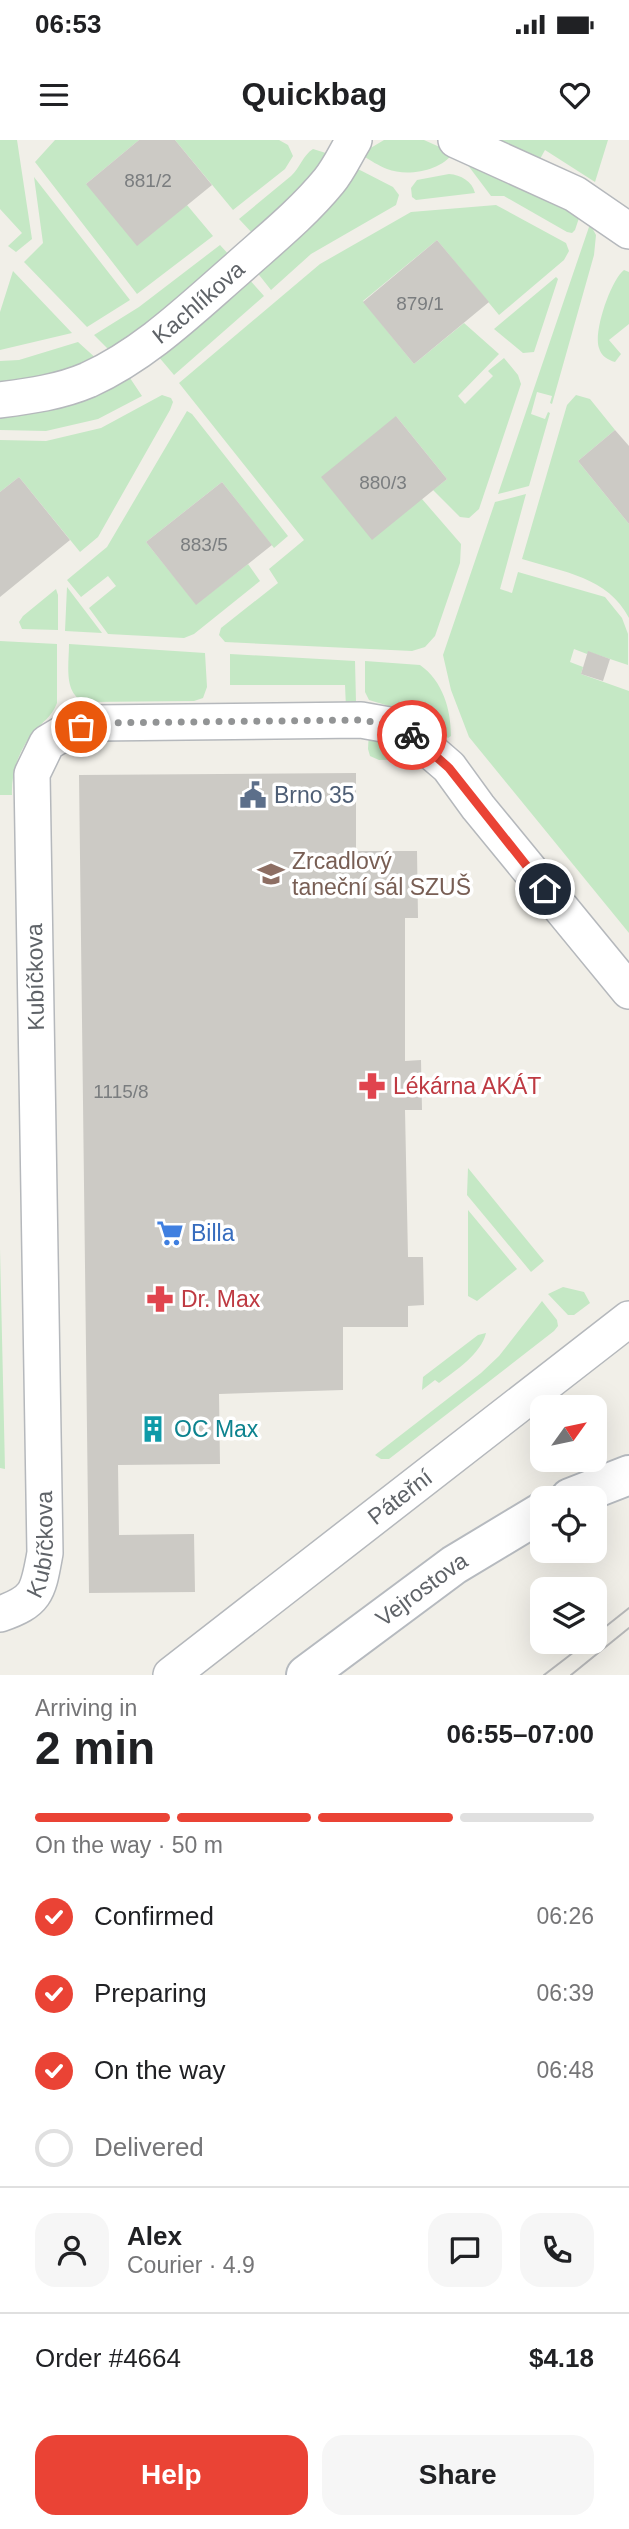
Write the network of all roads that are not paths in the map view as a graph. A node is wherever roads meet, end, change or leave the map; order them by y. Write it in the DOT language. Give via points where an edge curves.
graph roads {
  1 [pos="354,140"];
  2 [pos="456,140"];
  3 [pos="629,231"];
  4 [pos="0,400"];
  5 [pos="629,991"];
  6 [pos="629,1319"];
  7 [pos="629,1475"];
  8 [pos="601,1486"];
  9 [pos="530,1519"];
  10 [pos="0,1614"];
  11 [pos="171,1675"];
  12 [pos="306,1675"];
  1 -- 4 [label="street, Kachlíkova" via="331,179 296,216 131,357 66,388"];
  2 -- 3 [label="street" via="575,194"];
  5 -- 10 [label="street, Kubíčkova" via="449,768 412,735 389,725 366,720 95,723 47,743 32,774 45,1553 40,1584 24,1606"];
  6 -- 11 [label="street, Páteřní"];
  7 -- 8 [label="street"];
  9 -- 12 [label="street, Vejrostova" via="454,1565"];
}
